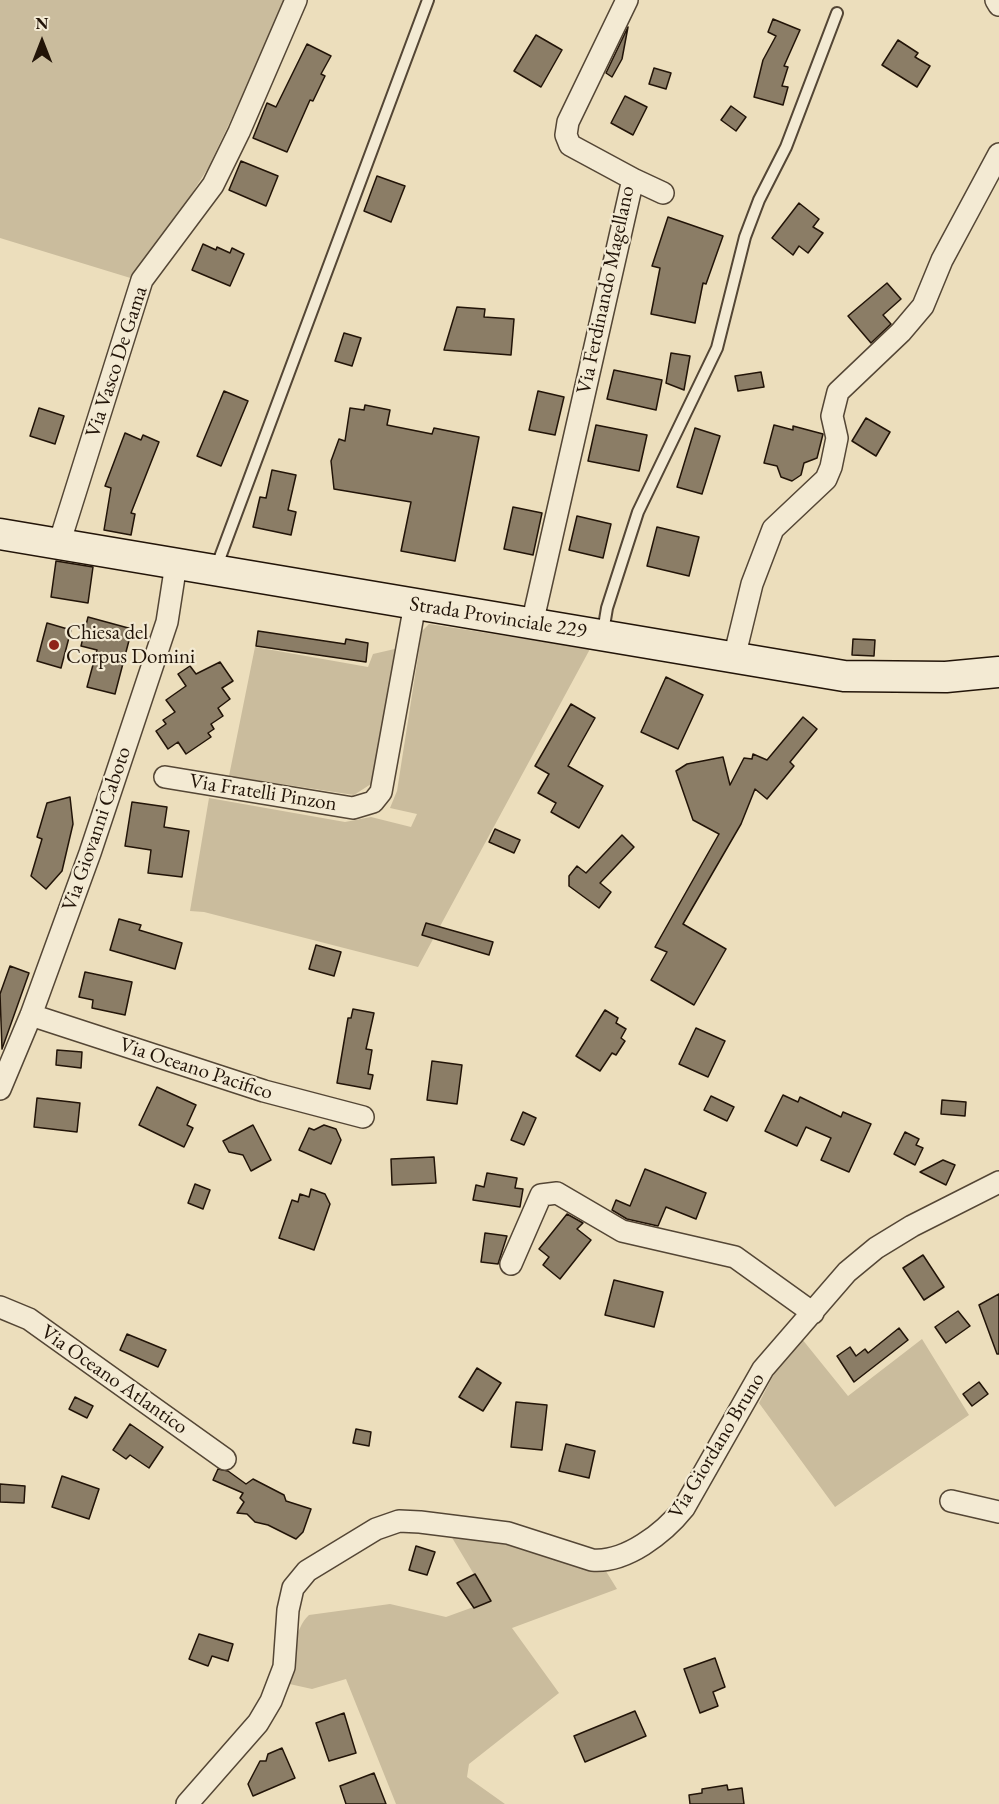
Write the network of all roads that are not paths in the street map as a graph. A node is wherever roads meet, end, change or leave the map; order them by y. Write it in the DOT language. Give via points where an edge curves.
graph roads {
  1 [pos="296,0"];
  2 [pos="428,0"];
  3 [pos="627,0"];
  4 [pos="996,0"];
  5 [pos="999,5"];
  6 [pos="837,14"];
  7 [pos="999,154"];
  8 [pos="633,179"];
  9 [pos="663,193"];
  10 [pos="0,534"];
  11 [pos="59,544"];
  12 [pos="176,564"];
  13 [pos="214,571"];
  14 [pos="415,604"];
  15 [pos="532,624"];
  16 [pos="603,636"];
  17 [pos="734,658"];
  18 [pos="999,672"];
  19 [pos="165,777"];
  20 [pos="31,1015"];
  21 [pos="0,1089"];
  22 [pos="363,1117"];
  23 [pos="999,1182"];
  24 [pos="512,1264"];
  25 [pos="0,1307"];
  26 [pos="813,1313"];
  27 [pos="225,1459"];
  28 [pos="951,1501"];
  29 [pos="999,1512"];
  30 [pos="187,1804"];
  1 -- 11 [label="street, Via Vasco De Gama" via="213,185 142,280"];
  2 -- 13 [label="lane"];
  3 -- 8 [label="street, Via Ferdinando Magellano" via="568,122 566,135 570,145"];
  4 -- 5 [label="street"];
  6 -- 16 [label="lane" via="786,147 745,237 717,348 638,512 607,608"];
  7 -- 17 [label="street" via="942,260 923,306 838,392 832,416 837,438 831,467 826,478 773,529 752,584"];
  8 -- 9 [label="street"];
  8 -- 15 [label="street, Via Ferdinando Magellano"];
  10 -- 11 [label="street, Strada Provinciale 229"];
  11 -- 12 [label="street, Strada Provinciale 229"];
  12 -- 13 [label="street, Strada Provinciale 229"];
  12 -- 20 [label="street, Via Giovanni Caboto" via="167,622"];
  13 -- 14 [label="street, Strada Provinciale 229"];
  14 -- 15 [label="street, Strada Provinciale 229"];
  14 -- 19 [label="street, Via Fratelli Pinzon" via="381,792 373,802 353,808"];
  15 -- 16 [label="street, Strada Provinciale 229"];
  16 -- 17 [label="street, Strada Provinciale 229"];
  17 -- 18 [label="street, Strada Provinciale 229" via="844,676 945,677"];
  20 -- 21 [label="street, Via Giovanni Caboto"];
  20 -- 22 [label="street, Via Oceano Pacifico" via="264,1091"];
  23 -- 26 [label="street, Via Giordano Bruno" via="876,1248 846,1272"];
  24 -- 26 [label="street" via="541,1195 556,1193 622,1231 735,1257"];
  25 -- 27 [label="street, Via Oceano Atlantico" via="29,1319"];
  26 -- 30 [label="street, Via Giordano Bruno" via="764,1370 684,1508 671,1524 621,1557 592,1560 508,1533 399,1521 376,1529 307,1571 293,1588 284,1667 271,1701 258,1723"];
  28 -- 29 [label="street"];
}
